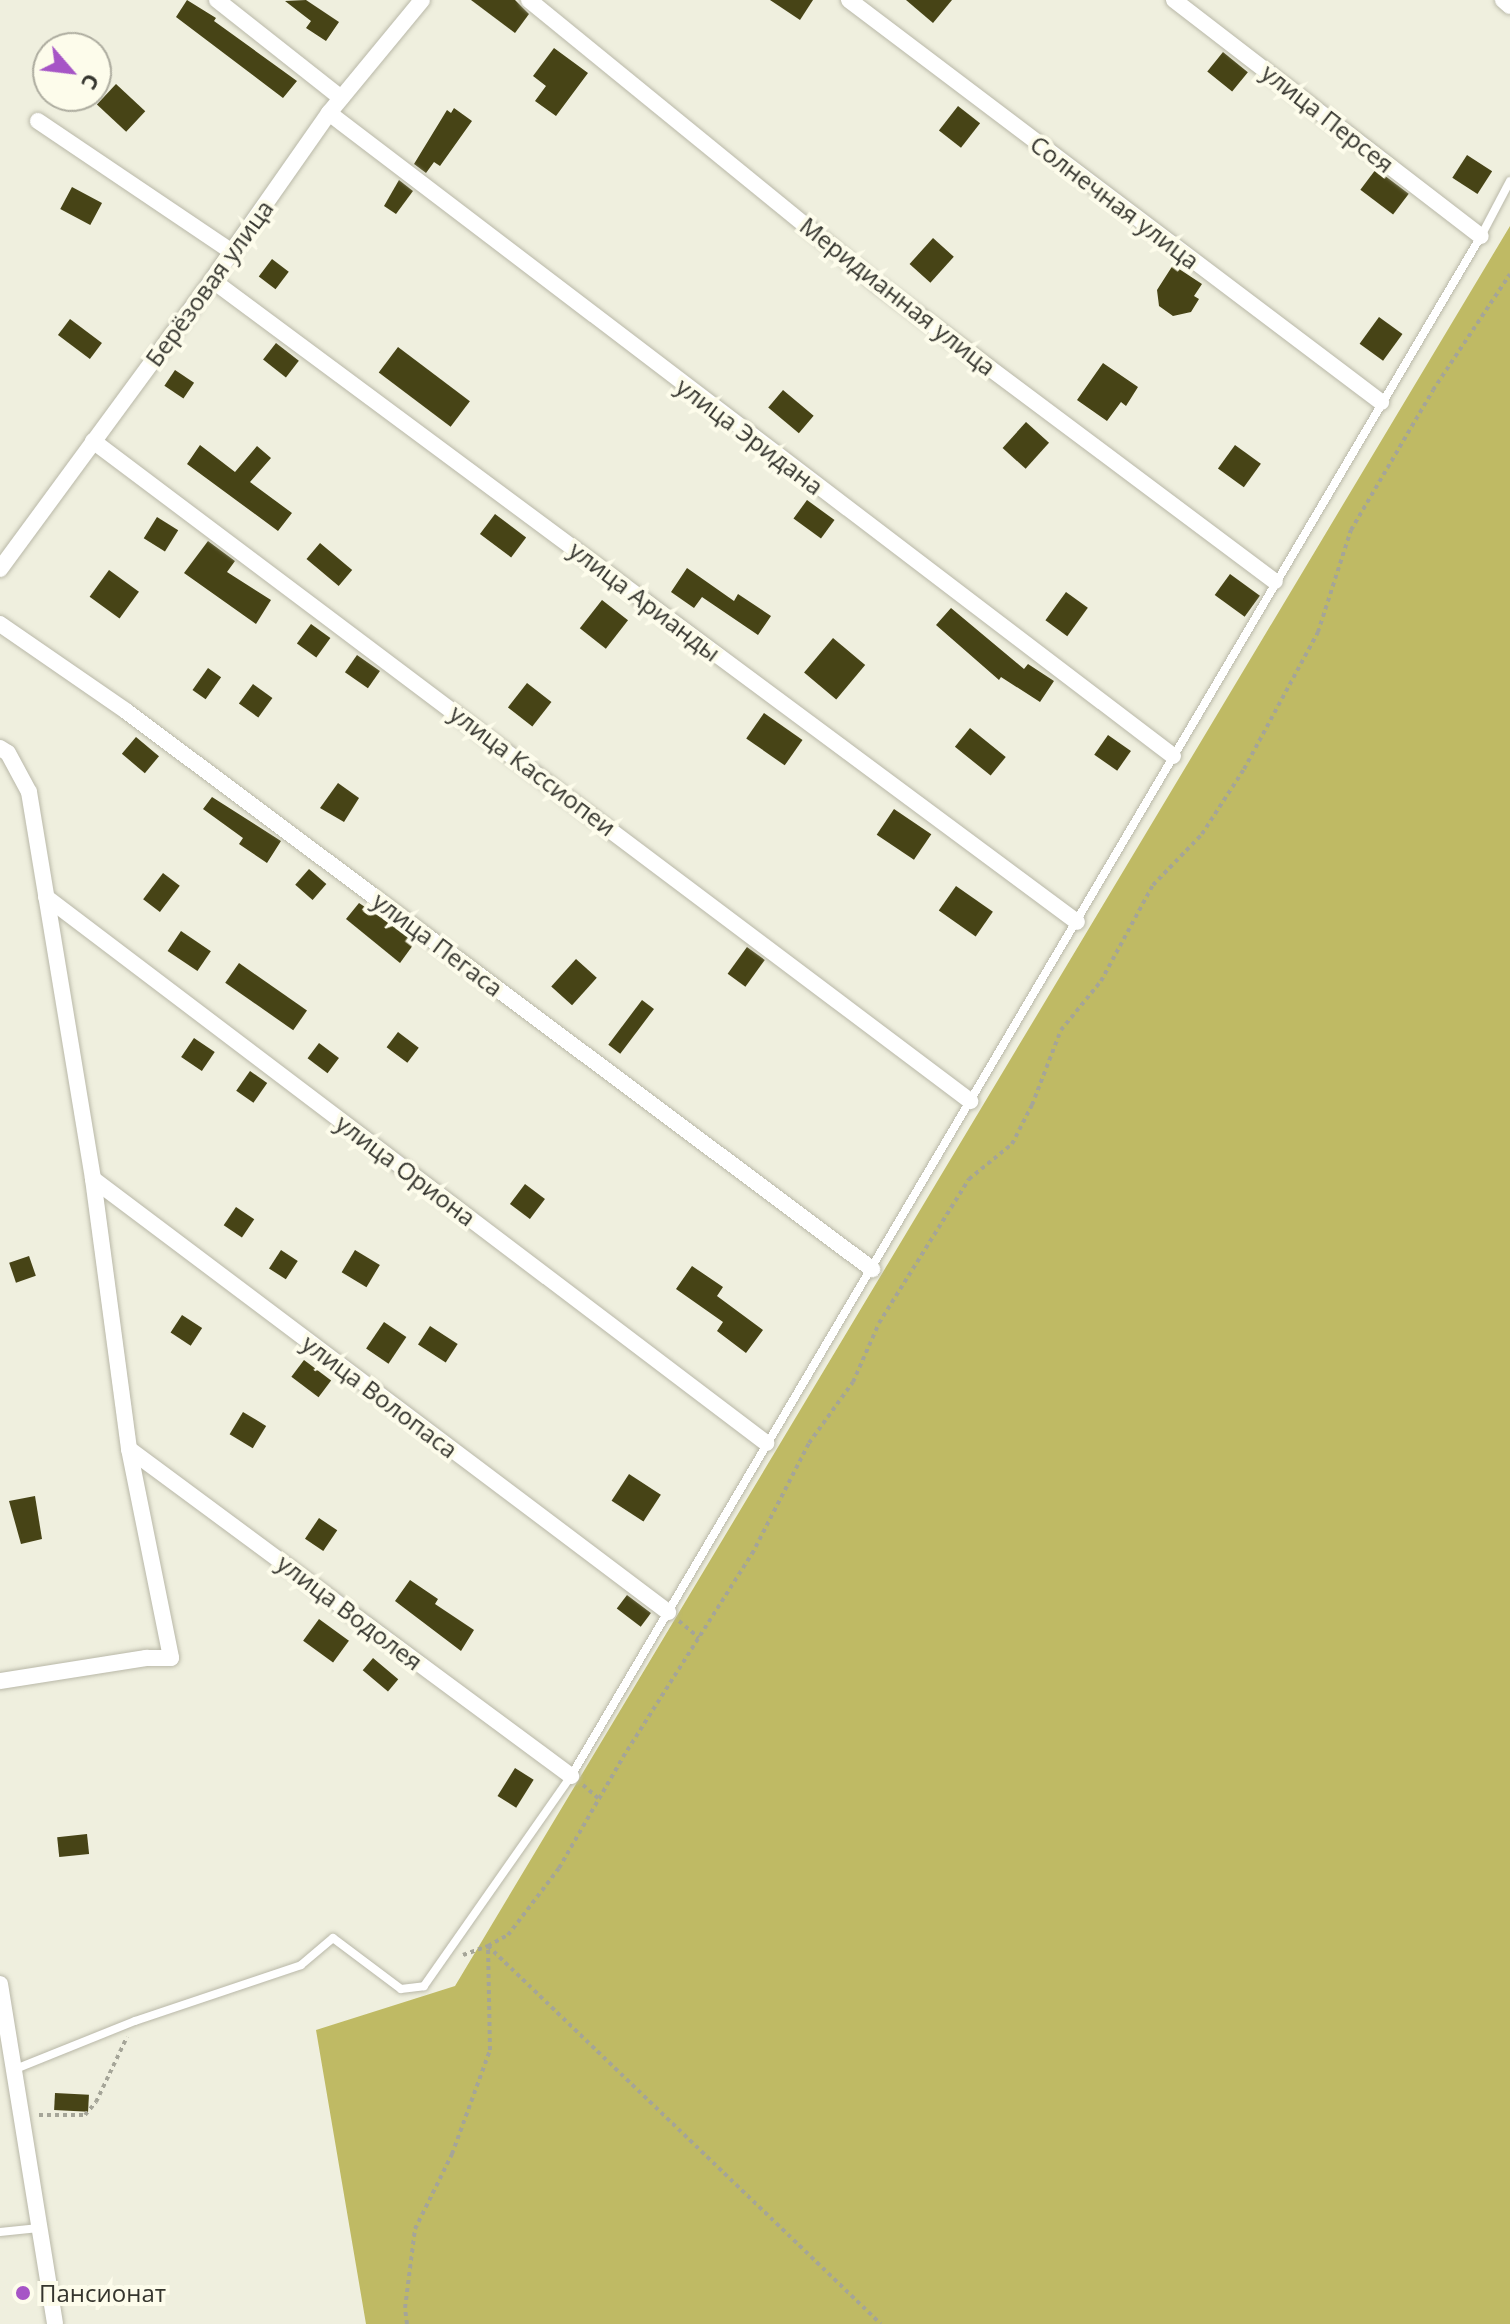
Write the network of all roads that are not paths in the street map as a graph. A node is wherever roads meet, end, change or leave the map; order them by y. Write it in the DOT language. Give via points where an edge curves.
graph roads {
  1 [pos="217,0"];
  2 [pos="422,0"];
  3 [pos="529,0"];
  4 [pos="849,0"];
  5 [pos="1174,0"];
  6 [pos="1503,0"];
  7 [pos="1510,6"];
  8 [pos="341,98"];
  9 [pos="329,113"];
  10 [pos="38,121"];
  11 [pos="1510,181"];
  12 [pos="1481,236"];
  13 [pos="232,252"];
  14 [pos="212,280"];
  15 [pos="1381,402"];
  16 [pos="93,441"];
  17 [pos="0,569"];
  18 [pos="1275,581"];
  19 [pos="0,624"];
  20 [pos="0,748"];
  21 [pos="1173,756"];
  22 [pos="46,897"];
  23 [pos="1077,922"];
  24 [pos="970,1101"];
  25 [pos="93,1179"];
  26 [pos="872,1269"];
  27 [pos="766,1443"];
  28 [pos="129,1449"];
  29 [pos="668,1612"];
  30 [pos="0,1681"];
  31 [pos="571,1776"];
  32 [pos="0,1984"];
  33 [pos="13,2070"];
  34 [pos="40,2227"];
  35 [pos="0,2232"];
  36 [pos="55,2324"];
  1 -- 8 [label="street"];
  2 -- 8 [label="street, Берёзовая улица"];
  3 -- 18 [label="street, Меридианная улица" via="880,286"];
  4 -- 15 [label="street, Солнечная улица"];
  5 -- 12 [label="street, улица Персея"];
  6 -- 7 [label="street"];
  8 -- 9 [label="street, Берёзовая улица"];
  9 -- 13 [label="street, Берёзовая улица"];
  9 -- 21 [label="street, улица Эридана"];
  10 -- 13 [label="street"];
  11 -- 12 [label="lane"];
  12 -- 15 [label="lane"];
  13 -- 14 [label="street, Берёзовая улица"];
  14 -- 16 [label="street, Берёзовая улица"];
  14 -- 23 [label="street, улица Арианды"];
  15 -- 18 [label="lane"];
  16 -- 17 [label="street, Берёзовая улица"];
  16 -- 24 [label="street, улица Кассиопеи"];
  18 -- 21 [label="lane"];
  19 -- 26 [label="street, улица Пегаса" via="126,711"];
  20 -- 22 [label="street" via="29,792"];
  21 -- 23 [label="lane"];
  22 -- 25 [label="street"];
  22 -- 27 [label="street, улица Ориона"];
  23 -- 24 [label="lane"];
  24 -- 26 [label="lane"];
  25 -- 28 [label="street"];
  25 -- 29 [label="street, улица Волопаса"];
  26 -- 27 [label="lane"];
  27 -- 29 [label="lane"];
  28 -- 30 [label="street" via="171,1658"];
  28 -- 31 [label="street, улица Водолея"];
  29 -- 31 [label="lane"];
  31 -- 33 [label="lane" via="424,1986 401,1989 333,1938 301,1965 135,2021"];
  32 -- 33 [label="street"];
  33 -- 34 [label="street"];
  34 -- 35 [label="lane"];
  34 -- 36 [label="street"];
}
